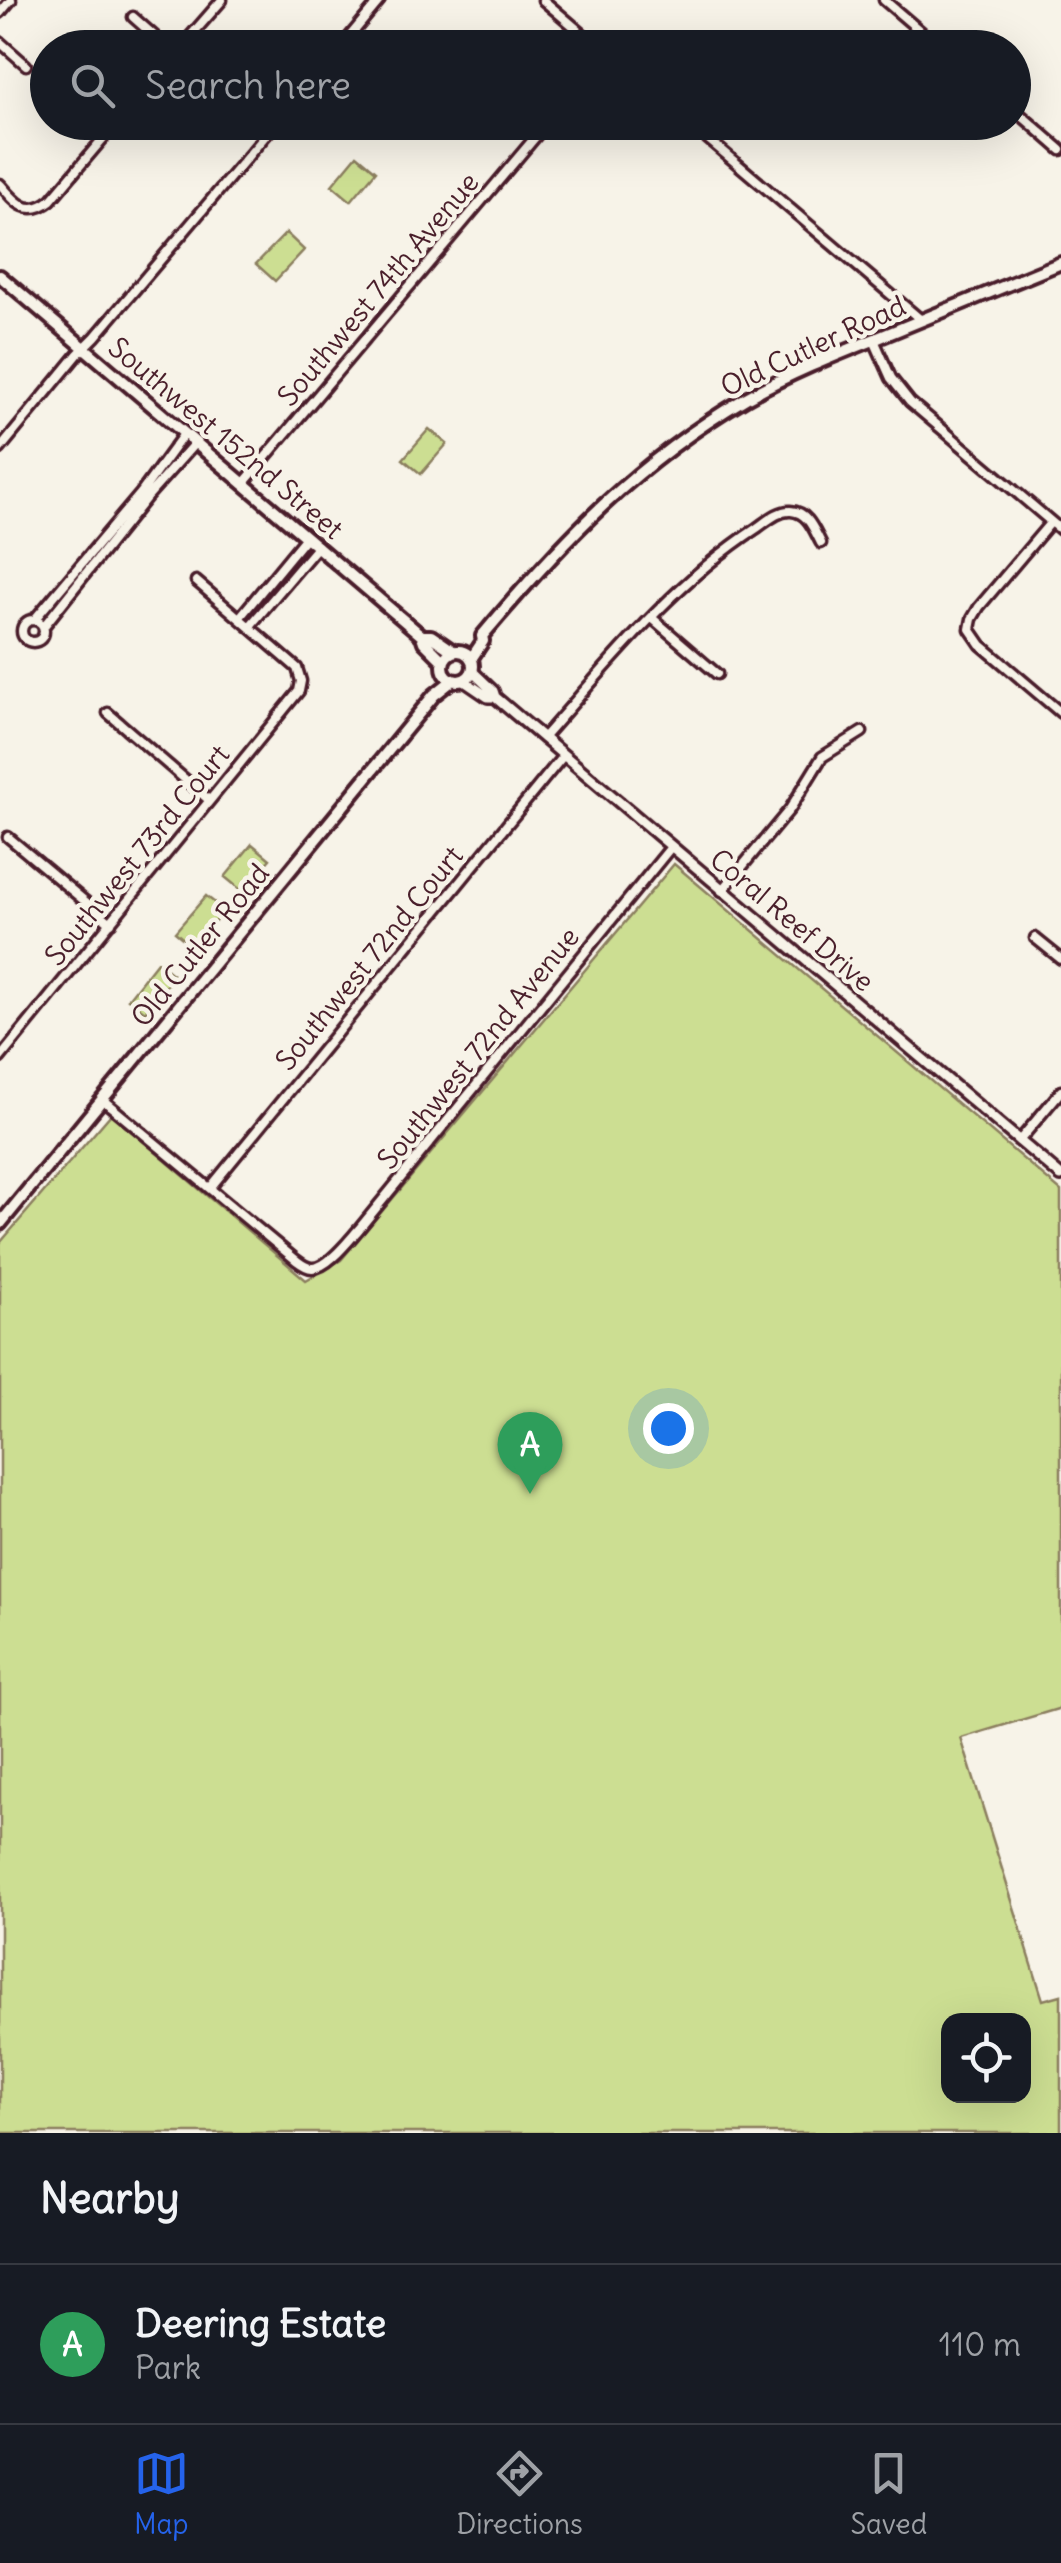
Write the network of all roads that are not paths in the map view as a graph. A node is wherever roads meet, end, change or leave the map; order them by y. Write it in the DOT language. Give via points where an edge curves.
graph roads {
  1 [pos="11,0"];
  2 [pos="222,0"];
  3 [pos="380,0"];
  4 [pos="544,0"];
  5 [pos="884,0"];
  6 [pos="0,13"];
  7 [pos="133,17"];
  8 [pos="148,30"];
  9 [pos="196,30"];
  10 [pos="355,30"];
  11 [pos="578,30"];
  12 [pos="919,30"];
  13 [pos="0,42"];
  14 [pos="26,64"];
  15 [pos="1031,124"];
  16 [pos="101,140"];
  17 [pos="262,140"];
  18 [pos="533,140"];
  19 [pos="709,140"];
  20 [pos="1061,150"];
  21 [pos="1,189"];
  22 [pos="1061,263"];
  23 [pos="0,276"];
  24 [pos="922,320"];
  25 [pos="874,340"];
  26 [pos="84,348"];
  27 [pos="184,434"];
  28 [pos="195,443"];
  29 [pos="0,449"];
  30 [pos="243,484"];
  31 [pos="144,495"];
  32 [pos="1051,522"];
  33 [pos="1061,530"];
  34 [pos="306,536"];
  35 [pos="821,543"];
  36 [pos="318,546"];
  37 [pos="80,573"];
  38 [pos="196,581"];
  39 [pos="240,617"];
  40 [pos="652,618"];
  41 [pos="34,620"];
  42 [pos="44,626"];
  43 [pos="250,626"];
  44 [pos="422,636"];
  45 [pos="482,636"];
  46 [pos="456,651"];
  47 [pos="444,666"];
  48 [pos="465,672"];
  49 [pos="717,674"];
  50 [pos="434,694"];
  51 [pos="108,712"];
  52 [pos="1061,713"];
  53 [pos="862,732"];
  54 [pos="544,738"];
  55 [pos="563,756"];
  56 [pos="209,800"];
  57 [pos="8,838"];
  58 [pos="671,847"];
  59 [pos="722,891"];
  60 [pos="110,923"];
  61 [pos="1036,938"];
  62 [pos="1061,959"];
  63 [pos="0,1037"];
  64 [pos="10,1046"];
  65 [pos="0,1058"];
  66 [pos="1061,1091"];
  67 [pos="103,1100"];
  68 [pos="1019,1141"];
  69 [pos="1061,1176"];
  70 [pos="210,1188"];
  71 [pos="0,1224"];
  1 -- 6 [label="street"];
  2 -- 9 [label="street"];
  3 -- 10 [label="street"];
  4 -- 11 [label="street"];
  5 -- 12 [label="street"];
  7 -- 8 [label="street"];
  13 -- 14 [label="street"];
  15 -- 20 [label="street"];
  16 -- 21 [label="street" via="36,209"];
  17 -- 26 [label="street"];
  18 -- 30 [label="street, Southwest 74th Avenue"];
  19 -- 24 [label="street"];
  22 -- 24 [label="main road, Old Cutler Road"];
  23 -- 26 [label="main road, Southwest 152nd Street"];
  24 -- 25 [label="main road, Old Cutler Road"];
  25 -- 32 [label="street" via="910,402"];
  25 -- 45 [label="main road, Old Cutler Road" via="764,389 658,458 568,538"];
  26 -- 27 [label="main road, Southwest 152nd Street"];
  26 -- 29 [label="street"];
  27 -- 28 [label="main road, Southwest 152nd Street"];
  27 -- 31 [label="street"];
  28 -- 30 [label="main road, Southwest 152nd Street"];
  28 -- 31 [label="street"];
  30 -- 34 [label="main road, Southwest 152nd Street"];
  31 -- 37 [label="street"];
  32 -- 33 [label="street"];
  32 -- 52 [label="street" via="979,607 970,629"];
  34 -- 36 [label="main road, Southwest 152nd Street"];
  34 -- 39 [label="street"];
  35 -- 40 [label="street" via="806,518 782,512 699,571"];
  36 -- 43 [label="street"];
  36 -- 44 [label="main road, Southwest 152nd Street"];
  37 -- 41 [label="street"];
  37 -- 42 [label="street"];
  38 -- 39 [label="street"];
  39 -- 43 [label="street"];
  40 -- 49 [label="street"];
  40 -- 54 [label="street"];
  41 -- 42 [label="street"];
  41 -- 42 [label="street" via="23,627 27,640 41,640"];
  43 -- 56 [label="street, Southwest 73rd Court" via="297,668 301,686"];
  44 -- 46 [label="main road, Southwest 152nd Street"];
  44 -- 47 [label="main road, Southwest 152nd Street"];
  45 -- 46 [label="main road, Old Cutler Road"];
  45 -- 48 [label="main road, Old Cutler Road"];
  46 -- 47 [label="main road, Old Cutler Road"];
  46 -- 48 [label="main road" via="466,653"];
  47 -- 48 [label="main road"];
  47 -- 50 [label="main road, Old Cutler Road"];
  48 -- 50 [label="main road, Old Cutler Road"];
  48 -- 54 [label="street, Coral Reef Drive"];
  50 -- 67 [label="main road, Old Cutler Road"];
  51 -- 56 [label="street"];
  53 -- 59 [label="street" via="822,757 792,807"];
  54 -- 55 [label="street, Coral Reef Drive"];
  55 -- 58 [label="street, Coral Reef Drive"];
  55 -- 70 [label="street, Southwest 72nd Court"];
  56 -- 60 [label="street, Southwest 73rd Court"];
  57 -- 60 [label="street"];
  58 -- 59 [label="street, Coral Reef Drive"];
  58 -- 70 [label="street, Southwest 72nd Avenue" via="327,1262 312,1268 296,1260"];
  59 -- 68 [label="street, Coral Reef Drive"];
  60 -- 64 [label="street, Southwest 73rd Court"];
  61 -- 62 [label="street"];
  63 -- 64 [label="street"];
  64 -- 65 [label="street, Southwest 73rd Court"];
  66 -- 68 [label="street"];
  67 -- 70 [label="street"];
  67 -- 71 [label="main road, Old Cutler Road"];
  68 -- 69 [label="street, Coral Reef Drive"];
}
